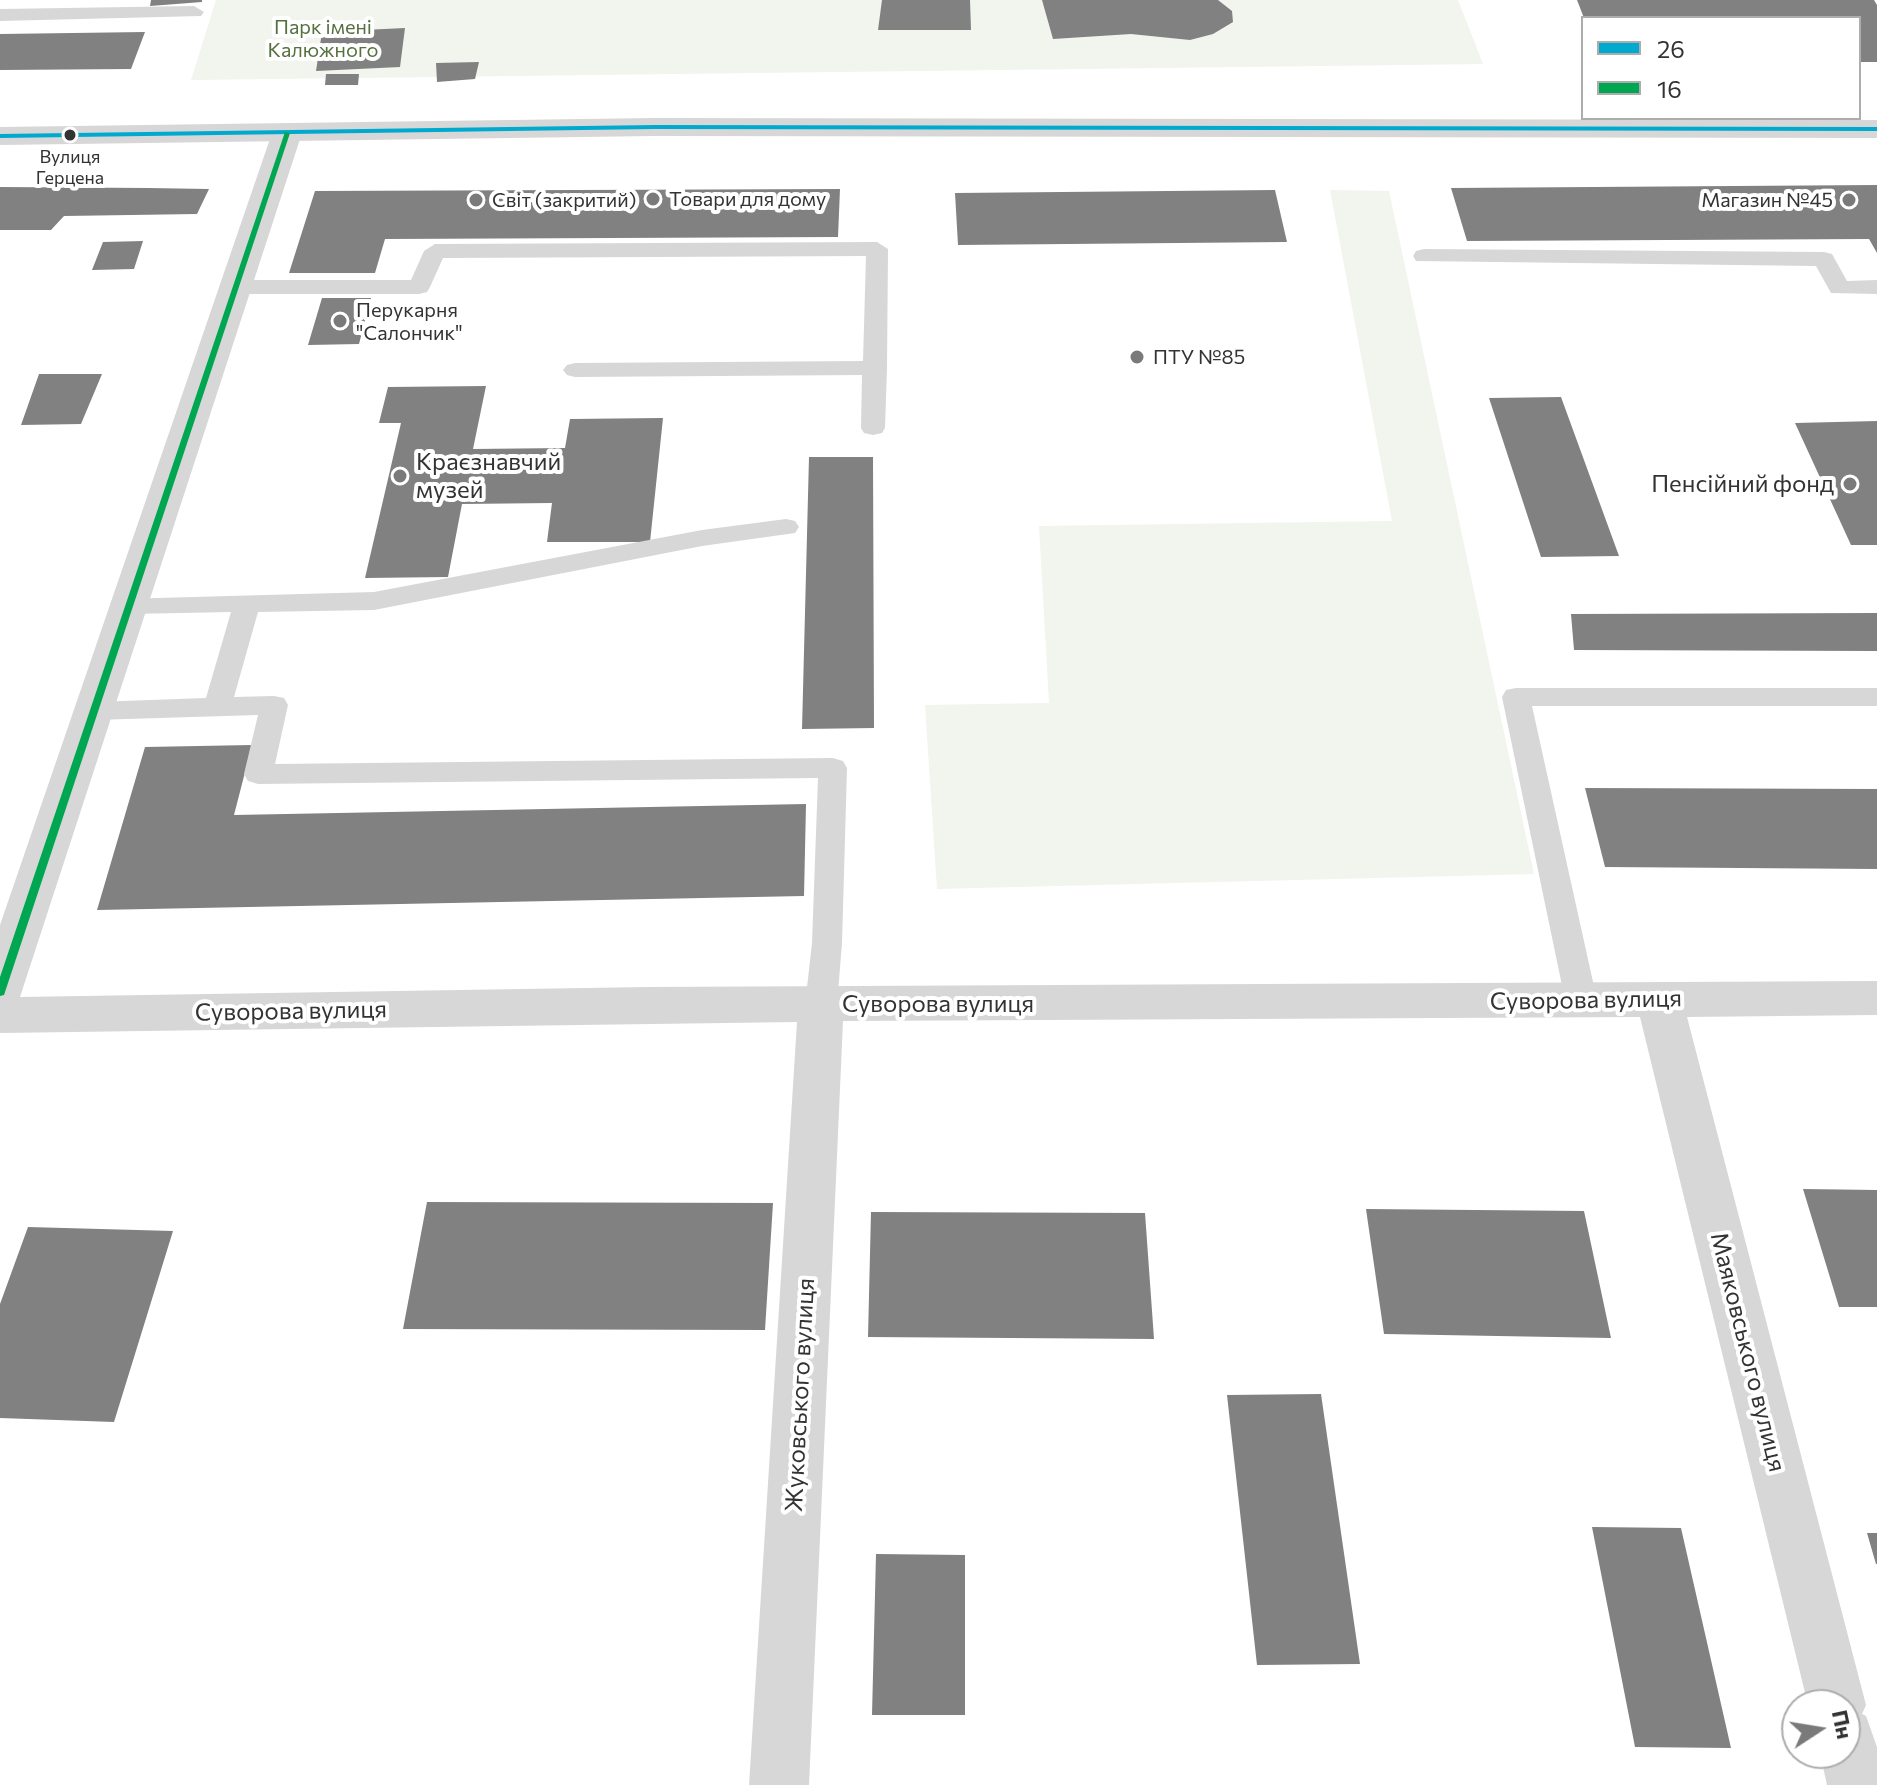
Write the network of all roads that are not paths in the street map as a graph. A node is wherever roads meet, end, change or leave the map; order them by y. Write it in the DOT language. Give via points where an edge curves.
graph roads {
  1 [pos="194,12"];
  2 [pos="0,15"];
  3 [pos="1877,129"];
  4 [pos="287,133"];
  5 [pos="0,136"];
  6 [pos="1424,256"];
  7 [pos="234,287"];
  8 [pos="1877,287"];
  9 [pos="875,368"];
  10 [pos="575,370"];
  11 [pos="873,428"];
  12 [pos="786,527"];
  13 [pos="247,604"];
  14 [pos="130,605"];
  15 [pos="1877,697"];
  16 [pos="217,707"];
  17 [pos="94,711"];
  18 [pos="0,992"];
  19 [pos="1877,998"];
  20 [pos="1659,999"];
  21 [pos="1581,1000"];
  22 [pos="821,1005"];
  23 [pos="0,1015"];
  24 [pos="1833,1689"];
  25 [pos="779,1785"];
  1 -- 2 [label="lane"];
  3 -- 4 [label="street" via="714,127"];
  4 -- 5 [label="street"];
  4 -- 7 [label="street"];
  6 -- 8 [label="lane" via="1824,259 1839,288"];
  7 -- 9 [label="lane" via="419,287 435,251 877,249"];
  7 -- 14 [label="street"];
  9 -- 10 [label="lane"];
  9 -- 11 [label="lane"];
  12 -- 13 [label="lane" via="702,538 374,601"];
  13 -- 14 [label="lane"];
  13 -- 16 [label="lane"];
  14 -- 17 [label="street"];
  15 -- 21 [label="lane" via="1516,697"];
  16 -- 17 [label="lane"];
  16 -- 22 [label="lane" via="274,705 258,774 833,768"];
  17 -- 18 [label="street"];
  19 -- 20 [label="street, Суворова вулиця"];
  20 -- 21 [label="street, Суворова вулиця"];
  20 -- 24 [label="street, Маяковського вулиця"];
  21 -- 22 [label="street, Суворова вулиця"];
  22 -- 23 [label="street, Суворова вулиця"];
  22 -- 25 [label="street, Жуковського вулиця"];
}
